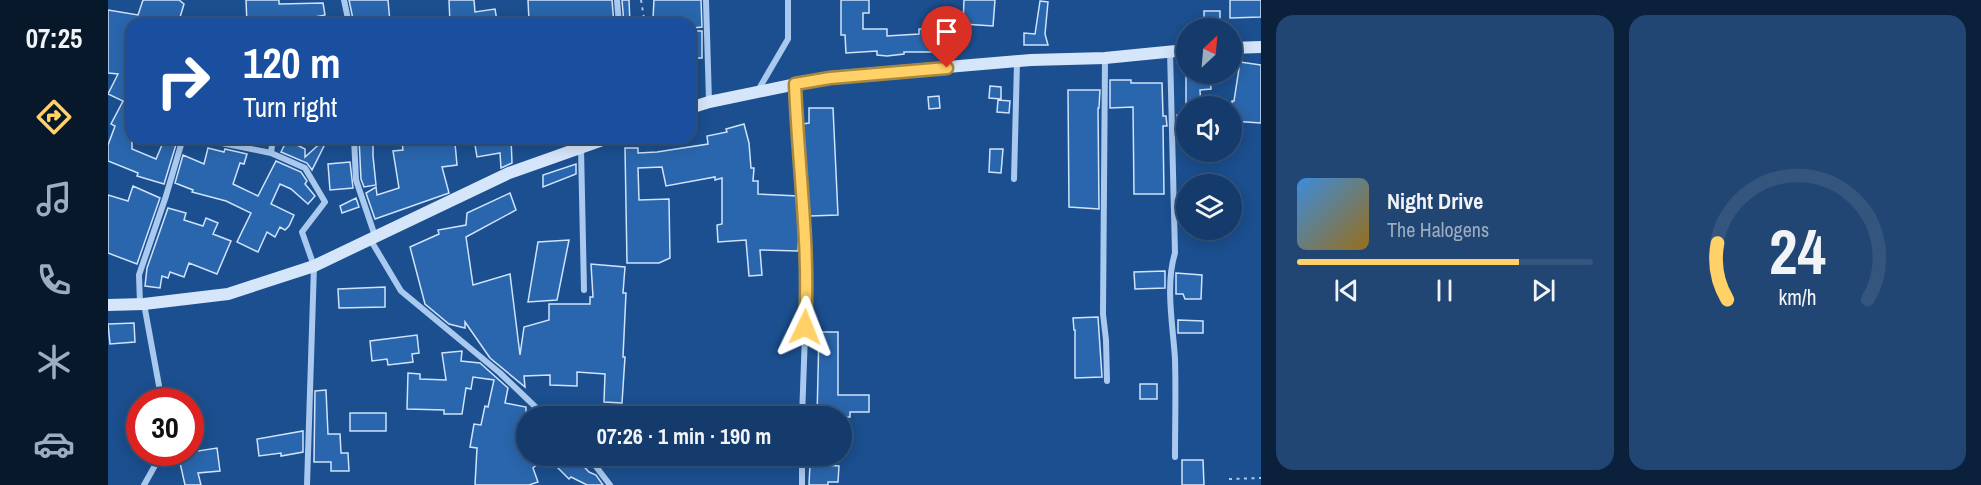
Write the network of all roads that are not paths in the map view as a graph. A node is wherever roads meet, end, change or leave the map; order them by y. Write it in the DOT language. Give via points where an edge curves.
graph roads {
  1 [pos="344,0"];
  2 [pos="617,0"];
  3 [pos="706,0"];
  4 [pos="788,0"];
  5 [pos="348,18"];
  6 [pos="618,18"];
  7 [pos="1261,47"];
  8 [pos="1242,48"];
  9 [pos="1170,51"];
  10 [pos="1176,51"];
  11 [pos="1105,58"];
  12 [pos="1017,62"];
  13 [pos="795,84"];
  14 [pos="759,87"];
  15 [pos="709,102"];
  16 [pos="696,106"];
  17 [pos="181,144"];
  18 [pos="226,144"];
  19 [pos="272,144"];
  20 [pos="354,144"];
  21 [pos="590,144"];
  22 [pos="581,147"];
  23 [pos="270,153"];
  24 [pos="1014,179"];
  25 [pos="373,237"];
  26 [pos="314,266"];
  27 [pos="584,290"];
  28 [pos="142,304"];
  29 [pos="108,305"];
  30 [pos="1107,381"];
  31 [pos="159,388"];
  32 [pos="534,406"];
  33 [pos="802,406"];
  34 [pos="1174,457"];
  35 [pos="155,466"];
  36 [pos="596,466"];
  37 [pos="802,466"];
  38 [pos="144,485"];
  39 [pos="307,485"];
  40 [pos="610,485"];
  41 [pos="802,485"];
  1 -- 5 [label="street"];
  2 -- 6 [label="street"];
  3 -- 15 [label="street"];
  4 -- 14 [label="street" via="788,39"];
  7 -- 8 [label="main road"];
  9 -- 10 [label="main road"];
  9 -- 11 [label="main road"];
  9 -- 34 [label="street" via="1175,253 1171,301"];
  11 -- 12 [label="main road"];
  11 -- 30 [label="street" via="1103,314"];
  12 -- 13 [label="main road"];
  12 -- 24 [label="street"];
  13 -- 15 [label="main road"];
  13 -- 33 [label="street" via="805,216"];
  15 -- 16 [label="main road"];
  17 -- 28 [label="street" via="139,275"];
  18 -- 23 [label="street"];
  19 -- 23 [label="street"];
  20 -- 25 [label="street" via="356,180"];
  21 -- 22 [label="main road"];
  22 -- 25 [label="main road" via="508,173"];
  22 -- 27 [label="street"];
  23 -- 26 [label="street" via="305,168 325,202 302,232"];
  25 -- 26 [label="main road"];
  25 -- 32 [label="street" via="401,291"];
  26 -- 28 [label="main road" via="228,294"];
  26 -- 39 [label="street"];
  28 -- 29 [label="main road"];
  28 -- 31 [label="street"];
  35 -- 38 [label="street"];
  36 -- 40 [label="street"];
  37 -- 41 [label="street"];
}
